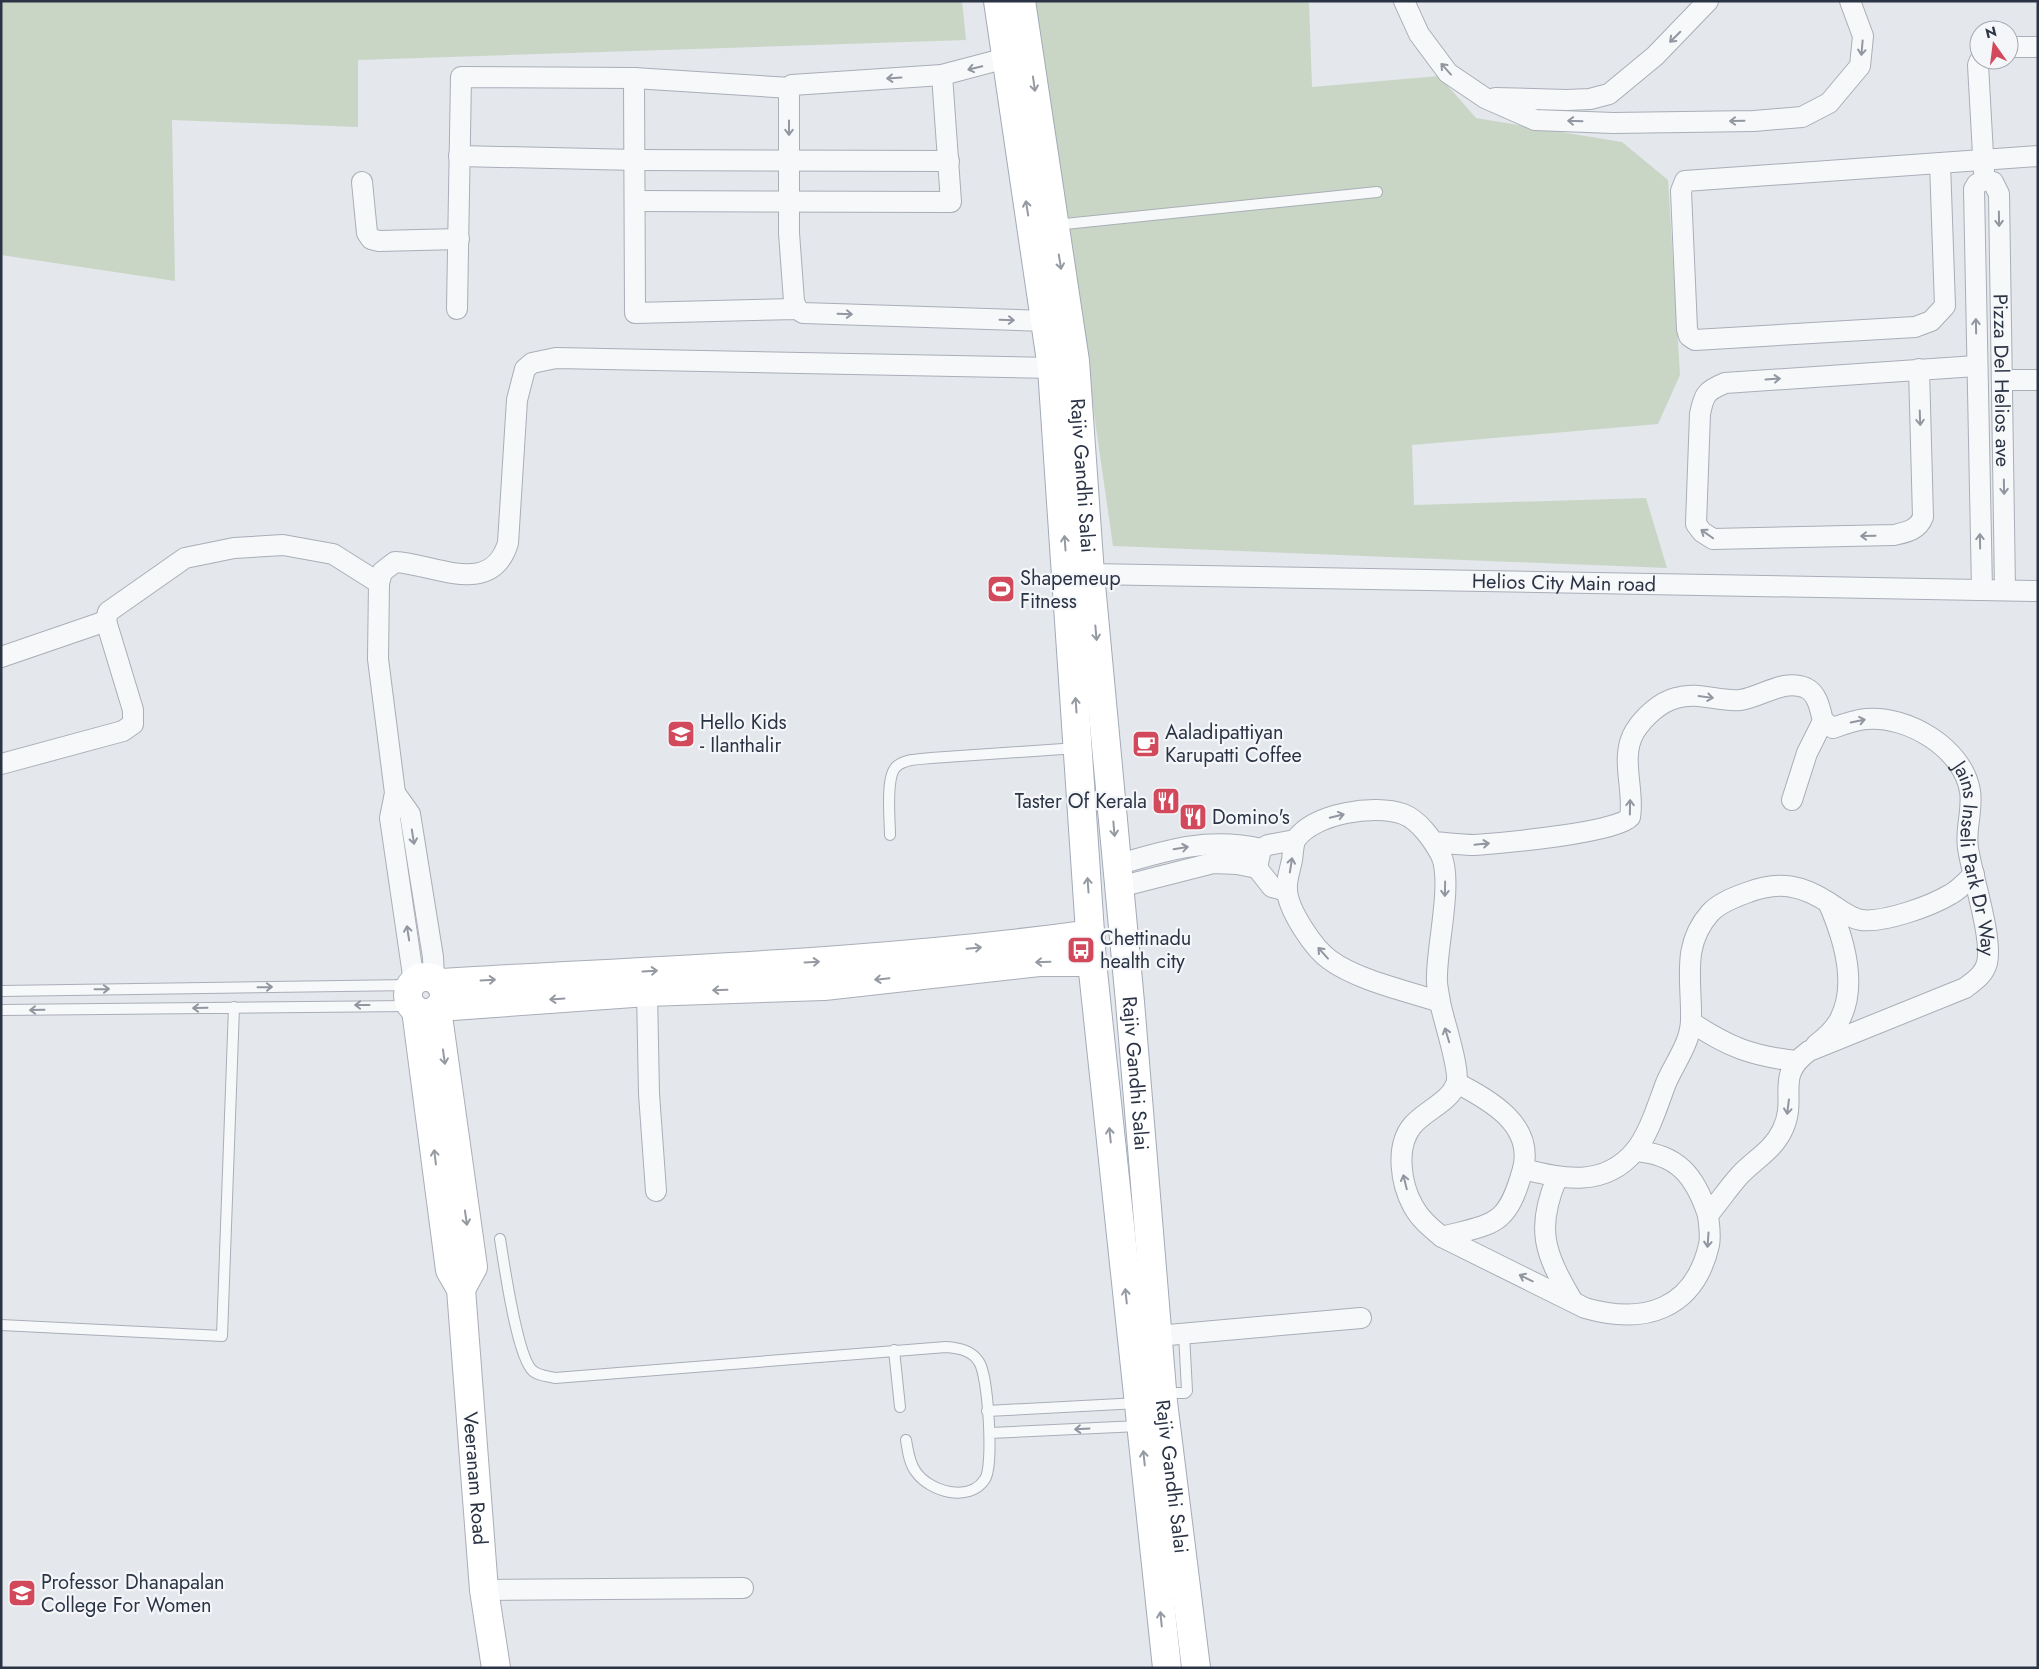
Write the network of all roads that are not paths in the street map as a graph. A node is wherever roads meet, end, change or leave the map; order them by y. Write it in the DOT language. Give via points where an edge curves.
graph roads {
  1 [pos="998,1"];
  2 [pos="1021,1"];
  3 [pos="1404,1"];
  4 [pos="1708,1"];
  5 [pos="1850,1"];
  6 [pos="2038,47"];
  7 [pos="2019,48"];
  8 [pos="1018,55"];
  9 [pos="1978,70"];
  10 [pos="942,75"];
  11 [pos="634,78"];
  12 [pos="791,88"];
  13 [pos="1485,98"];
  14 [pos="459,156"];
  15 [pos="2038,156"];
  16 [pos="1982,159"];
  17 [pos="636,160"];
  18 [pos="949,161"];
  19 [pos="788,162"];
  20 [pos="1940,163"];
  21 [pos="1984,180"];
  22 [pos="362,182"];
  23 [pos="1377,192"];
  24 [pos="790,200"];
  25 [pos="636,201"];
  26 [pos="1054,225"];
  27 [pos="459,240"];
  28 [pos="457,309"];
  29 [pos="797,309"];
  30 [pos="1045,321"];
  31 [pos="1976,366"];
  32 [pos="1052,368"];
  33 [pos="1919,369"];
  34 [pos="2002,380"];
  35 [pos="2038,380"];
  36 [pos="1090,574"];
  37 [pos="378,583"];
  38 [pos="1982,590"];
  39 [pos="2005,590"];
  40 [pos="2038,591"];
  41 [pos="106,621"];
  42 [pos="1,657"];
  43 [pos="1823,721"];
  44 [pos="1079,748"];
  45 [pos="1,764"];
  46 [pos="1792,800"];
  47 [pos="890,835"];
  48 [pos="1295,840"];
  49 [pos="1433,842"];
  50 [pos="1259,858"];
  51 [pos="1974,874"];
  52 [pos="1118,876"];
  53 [pos="1287,891"];
  54 [pos="1828,902"];
  55 [pos="1091,934"];
  56 [pos="1092,962"];
  57 [pos="839,972"];
  58 [pos="680,980"];
  59 [pos="425,988"];
  60 [pos="1,991"];
  61 [pos="647,992"];
  62 [pos="1440,1002"];
  63 [pos="234,1008"];
  64 [pos="1,1010"];
  65 [pos="1691,1022"];
  66 [pos="1803,1056"];
  67 [pos="1457,1083"];
  68 [pos="1635,1151"];
  69 [pos="1523,1170"];
  70 [pos="1557,1178"];
  71 [pos="656,1191"];
  72 [pos="1708,1214"];
  73 [pos="1442,1237"];
  74 [pos="500,1239"];
  75 [pos="1572,1300"];
  76 [pos="1362,1318"];
  77 [pos="1,1325"];
  78 [pos="1184,1334"];
  79 [pos="1157,1336"];
  80 [pos="894,1350"];
  81 [pos="900,1407"];
  82 [pos="988,1411"];
  83 [pos="1153,1412"];
  84 [pos="990,1433"];
  85 [pos="906,1440"];
  86 [pos="743,1588"];
  87 [pos="484,1590"];
  88 [pos="496,1668"];
  89 [pos="1167,1668"];
  90 [pos="1196,1668"];
  1 -- 8 [label="main road, Rajiv Gandhi Salai"];
  2 -- 8 [label="main road, Rajiv Gandhi Salai"];
  13 -- 3 [label="street, one-way" via="1448,73 1419,34"];
  4 -- 13 [label="street, one-way" via="1655,56 1609,94 1567,100"];
  5 -- 13 [label="street, one-way" via="1863,36 1860,66 1829,103 1802,117 1754,121 1535,120"];
  6 -- 7 [label="street"];
  8 -- 10 [label="street, one-way"];
  8 -- 26 [label="main road, Rajiv Gandhi Salai, one-way"];
  30 -- 8 [label="main road, Rajiv Gandhi Salai, one-way" via="1014,118"];
  9 -- 16 [label="street"];
  10 -- 12 [label="street, one-way" via="797,84"];
  10 -- 18 [label="street"];
  11 -- 12 [label="street"];
  11 -- 14 [label="street" via="462,77"];
  11 -- 17 [label="street"];
  12 -- 19 [label="street, one-way"];
  14 -- 17 [label="street"];
  14 -- 27 [label="street"];
  15 -- 16 [label="street"];
  16 -- 20 [label="street"];
  16 -- 21 [label="street"];
  17 -- 19 [label="street"];
  17 -- 25 [label="street"];
  18 -- 19 [label="street"];
  18 -- 24 [label="street" via="951,202"];
  19 -- 24 [label="street"];
  20 -- 20 [label="street" via="1685,181 1681,191 1689,336 1695,340 1915,326 1931,321 1945,306"];
  31 -- 21 [label="street, Pizza Del Helios ave, one-way" via="1974,189"];
  21 -- 34 [label="street, Pizza Del Helios ave, one-way" via="1993,182 1999,194"];
  22 -- 27 [label="street" via="367,233 371,239"];
  23 -- 26 [label="lane"];
  24 -- 25 [label="street"];
  24 -- 29 [label="street" via="788,233"];
  25 -- 29 [label="street" via="636,313"];
  26 -- 36 [label="main road, Rajiv Gandhi Salai, one-way" via="1075,361"];
  27 -- 28 [label="street"];
  29 -- 30 [label="street, one-way" via="803,313"];
  30 -- 32 [label="main road, Rajiv Gandhi Salai"];
  31 -- 33 [label="street"];
  38 -- 31 [label="street, Pizza Del Helios ave, one-way"];
  32 -- 37 [label="street" via="556,358 532,363 525,369 517,400 508,543 504,557 490,570 478,575 395,562 382,572"];
  44 -- 32 [label="main road, Rajiv Gandhi Salai, one-way"];
  33 -- 33 [label="street, one-way" via="1923,516 1920,525 1910,532 1713,539 1696,524 1700,414 1709,390 1725,383"];
  34 -- 35 [label="street"];
  34 -- 39 [label="street, Pizza Del Helios ave, one-way"];
  36 -- 38 [label="street, Helios City Main road"];
  36 -- 52 [label="main road, Rajiv Gandhi Salai, one-way"];
  37 -- 41 [label="street" via="333,554 282,545 234,548 185,558 117,604 108,612"];
  37 -- 59 [label="street" via="378,660 395,793 390,818"];
  38 -- 39 [label="street, Helios City Main road"];
  39 -- 40 [label="street, Helios City Main road"];
  41 -- 42 [label="street"];
  41 -- 45 [label="street" via="133,710 133,724 124,731"];
  43 -- 46 [label="street" via="1807,753"];
  49 -- 43 [label="street, one-way" via="1474,845 1562,836 1627,821 1632,808 1628,757 1634,733 1645,718 1674,698 1688,695 1741,700 1791,685 1808,688 1818,700"];
  43 -- 51 [label="street, Jains Inseli Park Dr Way, one-way" via="1833,728 1867,719 1892,721 1934,739 1950,754 1964,773 1970,790 1968,846"];
  44 -- 47 [label="lane" via="931,758 902,763 892,770 890,781"];
  55 -- 44 [label="main road, Rajiv Gandhi Salai, one-way"];
  48 -- 49 [label="street, one-way" via="1318,822 1332,816 1386,810 1412,819"];
  48 -- 50 [label="street" via="1268,845"];
  53 -- 48 [label="street, one-way"];
  49 -- 62 [label="street, one-way" via="1442,857 1445,880 1436,977"];
  50 -- 52 [label="street" via="1236,843 1216,843 1169,850"];
  50 -- 53 [label="street" via="1272,887"];
  51 -- 54 [label="street" via="1953,894 1917,910 1878,918 1861,920"];
  51 -- 66 [label="street, Jains Inseli Park Dr Way" via="1986,934 1987,963 1981,975 1965,988"];
  52 -- 79 [label="main road, Rajiv Gandhi Salai"];
  62 -- 53 [label="street, one-way" via="1346,970 1329,960 1296,918"];
  54 -- 65 [label="street" via="1803,888 1773,884 1731,899 1712,910 1698,928 1689,966"];
  54 -- 66 [label="street" via="1843,945 1847,971 1846,999 1840,1020"];
  55 -- 56 [label="main road, Rajiv Gandhi Salai"];
  57 -- 55 [label="main road, one-way"];
  56 -- 57 [label="main road, one-way"];
  83 -- 56 [label="main road, Rajiv Gandhi Salai, one-way"];
  57 -- 58 [label="main road"];
  59 -- 58 [label="main road, one-way"];
  58 -- 61 [label="main road"];
  60 -- 59 [label="lane, one-way"];
  61 -- 59 [label="main road, one-way"];
  59 -- 63 [label="lane, one-way"];
  59 -- 87 [label="main road, Veeranam Road" via="472,1267 461,1289"];
  61 -- 71 [label="street" via="649,1094"];
  67 -- 62 [label="street, one-way"];
  63 -- 64 [label="lane, one-way"];
  63 -- 77 [label="lane" via="222,1336"];
  65 -- 66 [label="street" via="1722,1043 1765,1058"];
  65 -- 68 [label="street" via="1656,1111"];
  66 -- 72 [label="street, one-way" via="1788,1080 1790,1108 1772,1148 1740,1175"];
  67 -- 69 [label="street" via="1486,1099 1512,1122 1526,1148"];
  73 -- 67 [label="street, one-way" via="1413,1207 1402,1167 1404,1144 1411,1126"];
  68 -- 70 [label="street" via="1598,1175 1584,1179"];
  68 -- 72 [label="street" via="1654,1152 1676,1164 1695,1183"];
  69 -- 70 [label="street"];
  69 -- 73 [label="street" via="1517,1194 1505,1214 1479,1227"];
  70 -- 75 [label="street" via="1545,1212 1546,1244"];
  72 -- 75 [label="street, one-way" via="1709,1244 1697,1278 1680,1299 1667,1308 1641,1314 1609,1315 1585,1308"];
  75 -- 73 [label="street, one-way"];
  74 -- 80 [label="lane" via="522,1352 532,1370 540,1375 555,1378"];
  76 -- 78 [label="street"];
  78 -- 79 [label="street"];
  78 -- 83 [label="lane" via="1188,1391"];
  79 -- 83 [label="main road, Rajiv Gandhi Salai"];
  80 -- 81 [label="lane"];
  80 -- 82 [label="lane" via="946,1348 972,1354 983,1372"];
  82 -- 83 [label="lane"];
  82 -- 84 [label="lane"];
  83 -- 84 [label="lane, one-way"];
  89 -- 83 [label="main road, Rajiv Gandhi Salai, one-way"];
  83 -- 90 [label="main road, Rajiv Gandhi Salai"];
  84 -- 85 [label="lane" via="987,1477 981,1484 962,1492 938,1490 919,1476 911,1463"];
  86 -- 87 [label="street"];
  87 -- 88 [label="main road, Veeranam Road"];
}
